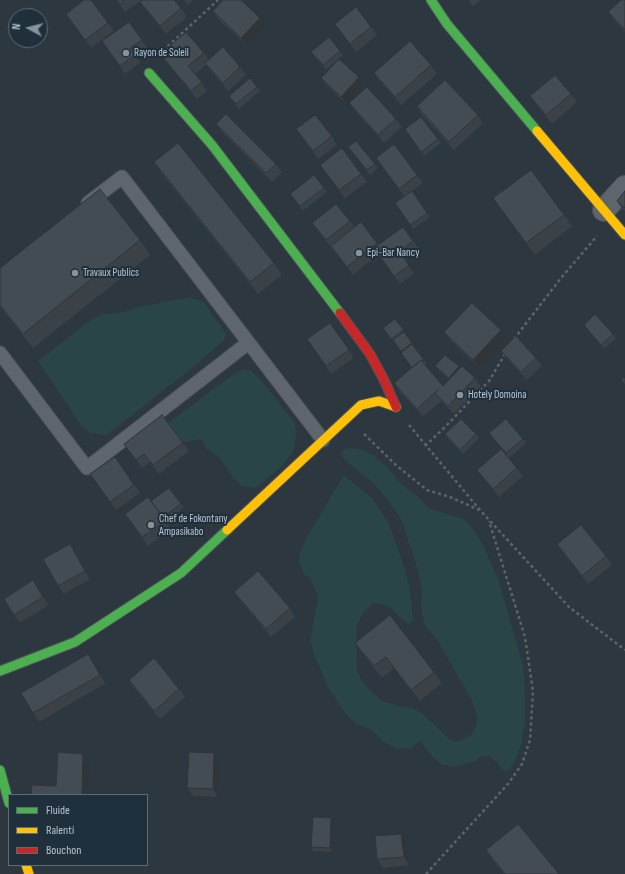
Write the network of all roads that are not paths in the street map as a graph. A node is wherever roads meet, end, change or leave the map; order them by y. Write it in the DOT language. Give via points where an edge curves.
graph roads {
  1 [pos="431,0"];
  2 [pos="149,74"];
  3 [pos="625,188"];
  4 [pos="79,209"];
  5 [pos="608,214"];
  6 [pos="625,235"];
  7 [pos="248,343"];
  8 [pos="0,354"];
  9 [pos="323,440"];
  10 [pos="0,671"];
  11 [pos="0,770"];
  12 [pos="8,799"];
  1 -- 5 [label="street" via="447,24"];
  2 -- 9 [label="street" via="212,145 317,281 370,354 383,378 396,407 379,401 361,405"];
  3 -- 5 [label="street"];
  4 -- 7 [label="lane" via="122,177"];
  5 -- 6 [label="street"];
  7 -- 8 [label="lane" via="87,468"];
  7 -- 9 [label="lane"];
  9 -- 10 [label="street" via="181,574 76,642"];
  11 -- 12 [label="street"];
}
